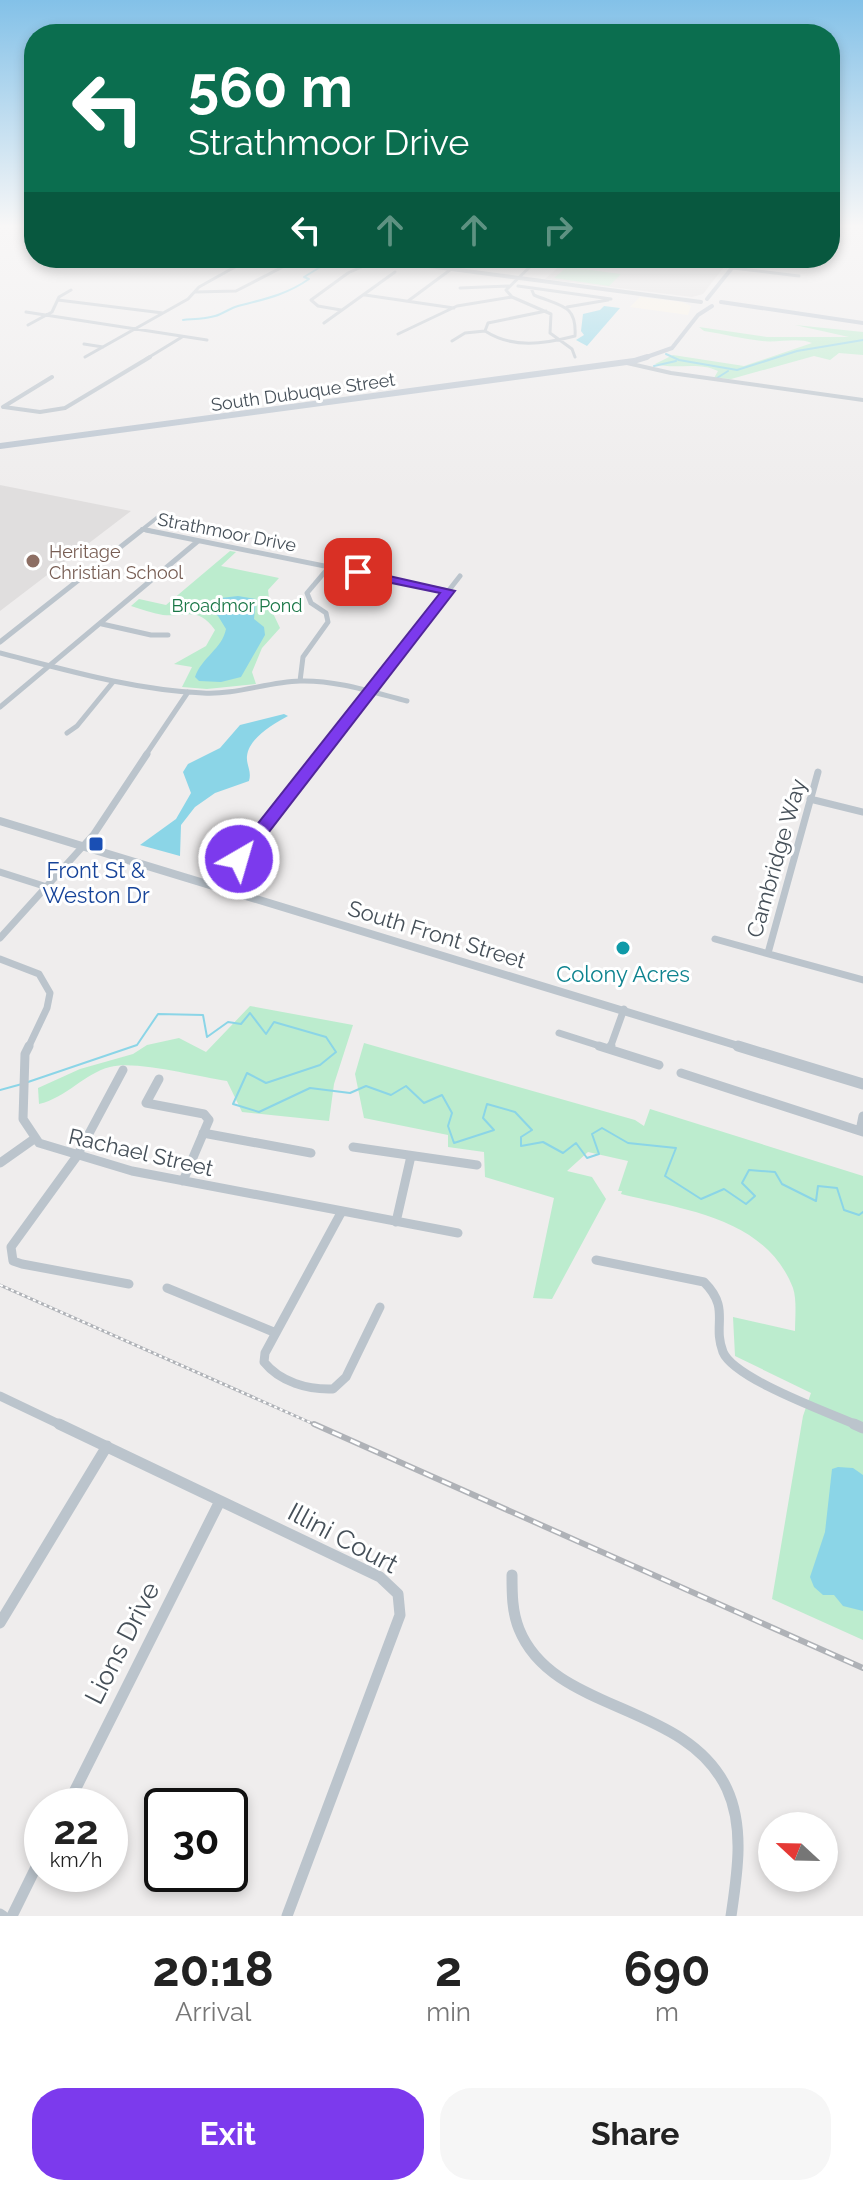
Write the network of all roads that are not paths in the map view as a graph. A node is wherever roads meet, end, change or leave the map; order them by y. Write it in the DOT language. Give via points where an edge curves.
graph roads {
  1 [pos="35,313"];
  2 [pos="163,313"];
  3 [pos="337,313"];
  4 [pos="442,313"];
  5 [pos="532,313"];
  6 [pos="548,313"];
  7 [pos="572,313"];
  8 [pos="791,313"];
  9 [pos="46,315"];
  10 [pos="698,315"];
  11 [pos="324,323"];
  12 [pos="863,323"];
  13 [pos="28,325"];
  14 [pos="134,329"];
  15 [pos="485,331"];
  16 [pos="398,334"];
  17 [pos="182,337"];
  18 [pos="207,340"];
  19 [pos="557,340"];
  20 [pos="452,341"];
  21 [pos="84,344"];
  22 [pos="103,347"];
  23 [pos="85,357"];
  24 [pos="575,357"];
  25 [pos="627,363"];
  26 [pos="52,377"];
  27 [pos="863,400"];
  28 [pos="2,408"];
  29 [pos="0,446"];
  30 [pos="158,517"];
  31 [pos="142,529"];
  32 [pos="198,541"];
  33 [pos="329,567"];
  34 [pos="460,576"];
  35 [pos="448,591"];
  36 [pos="102,624"];
  37 [pos="168,635"];
  38 [pos="0,642"];
  39 [pos="0,653"];
  40 [pos="52,667"];
  41 [pos="300,681"];
  42 [pos="113,682"];
  43 [pos="188,692"];
  44 [pos="370,692"];
  45 [pos="407,701"];
  46 [pos="0,707"];
  47 [pos="67,733"];
  48 [pos="818,772"];
  49 [pos="810,799"];
  50 [pos="863,812"];
  51 [pos="0,821"];
  52 [pos="84,846"];
  53 [pos="0,872"];
  54 [pos="47,887"];
  55 [pos="218,887"];
  56 [pos="0,938"];
  57 [pos="715,939"];
  58 [pos="768,953"];
  59 [pos="0,959"];
  60 [pos="863,980"];
  61 [pos="624,1009"];
  62 [pos="559,1033"];
  63 [pos="610,1049"];
  64 [pos="659,1065"];
  65 [pos="123,1070"];
  66 [pos="681,1073"];
  67 [pos="159,1079"];
  68 [pos="863,1084"];
  69 [pos="863,1116"];
  70 [pos="862,1131"];
  71 [pos="203,1133"];
  72 [pos="34,1139"];
  73 [pos="353,1147"];
  74 [pos="311,1153"];
  75 [pos="77,1156"];
  76 [pos="411,1156"];
  77 [pos="0,1163"];
  78 [pos="477,1165"];
  79 [pos="183,1181"];
  80 [pos="342,1211"];
  81 [pos="396,1222"];
  82 [pos="458,1233"];
  83 [pos="596,1260"];
  84 [pos="129,1284"];
  85 [pos="167,1288"];
  86 [pos="380,1307"];
  87 [pos="276,1333"];
  88 [pos="0,1396"];
  89 [pos="863,1428"];
  90 [pos="107,1446"];
  91 [pos="220,1501"];
  92 [pos="512,1575"];
  93 [pos="0,1623"];
  94 [pos="76,1788"];
  95 [pos="24,1892"];
  96 [pos="12,1916"];
  97 [pos="287,1916"];
  98 [pos="731,1916"];
  1 -- 9 [label="street"];
  2 -- 14 [label="street"];
  3 -- 11 [label="street"];
  4 -- 16 [label="street"];
  5 -- 15 [label="street" via="498,319"];
  6 -- 19 [label="street" via="550,333"];
  7 -- 19 [label="street" via="576,334"];
  8 -- 12 [label="main road"];
  9 -- 13 [label="street"];
  9 -- 14 [label="street"];
  10 -- 25 [label="main road, South Dubuque Street" via="672,348"];
  14 -- 17 [label="street"];
  14 -- 22 [label="street"];
  15 -- 19 [label="street" via="527,343"];
  15 -- 20 [label="street"];
  17 -- 18 [label="street"];
  17 -- 28 [label="street" via="65,408"];
  19 -- 24 [label="street"];
  21 -- 22 [label="street"];
  22 -- 23 [label="street"];
  25 -- 27 [label="street"];
  25 -- 29 [label="main road, South Dubuque Street"];
  26 -- 28 [label="street"];
  30 -- 31 [label="street"];
  31 -- 32 [label="street, Strathmoor Drive"];
  31 -- 38 [label="street"];
  32 -- 33 [label="street, Strathmoor Drive"];
  32 -- 36 [label="street"];
  33 -- 35 [label="street, Strathmoor Drive"];
  33 -- 41 [label="street" via="307,593 328,622 303,657"];
  34 -- 35 [label="street"];
  35 -- 44 [label="street"];
  36 -- 37 [label="street"];
  36 -- 40 [label="street"];
  39 -- 40 [label="street"];
  40 -- 42 [label="street"];
  40 -- 46 [label="street"];
  41 -- 43 [label="street" via="232,692"];
  41 -- 44 [label="street"];
  42 -- 43 [label="street"];
  42 -- 47 [label="street"];
  43 -- 52 [label="street"];
  44 -- 45 [label="street"];
  44 -- 55 [label="street"];
  48 -- 49 [label="street, Cambridge Way"];
  49 -- 50 [label="street"];
  49 -- 58 [label="street, Cambridge Way"];
  51 -- 52 [label="street, South Front Street"];
  52 -- 54 [label="street"];
  52 -- 55 [label="street, South Front Street"];
  53 -- 54 [label="street"];
  54 -- 56 [label="street"];
  55 -- 61 [label="street, South Front Street"];
  57 -- 58 [label="street"];
  58 -- 60 [label="street"];
  59 -- 72 [label="street, Rachael Street" via="32,970 48,986 47,1008 27,1045 25,1066 23,1119"];
  61 -- 63 [label="street"];
  61 -- 68 [label="street, South Front Street"];
  62 -- 63 [label="street"];
  63 -- 64 [label="street"];
  65 -- 75 [label="street"];
  66 -- 70 [label="street"];
  67 -- 71 [label="street" via="146,1103 204,1114 209,1120"];
  69 -- 70 [label="street"];
  71 -- 74 [label="street"];
  71 -- 79 [label="street"];
  72 -- 75 [label="street, Rachael Street"];
  72 -- 77 [label="street"];
  73 -- 76 [label="street"];
  75 -- 79 [label="street, Rachael Street"];
  75 -- 84 [label="street" via="11,1247 13,1261"];
  76 -- 78 [label="street"];
  76 -- 81 [label="street"];
  79 -- 80 [label="street, Rachael Street"];
  80 -- 81 [label="street, Rachael Street"];
  80 -- 87 [label="street"];
  81 -- 82 [label="street, Rachael Street"];
  83 -- 89 [label="street" via="704,1282 722,1307 723,1353 740,1373"];
  85 -- 87 [label="street"];
  86 -- 87 [label="street" via="346,1377 333,1389 315,1390 267,1367 265,1353"];
  88 -- 90 [label="street, Illini Court"];
  90 -- 91 [label="street, Illini Court"];
  90 -- 93 [label="street"];
  91 -- 94 [label="street, Lions Drive"];
  91 -- 97 [label="street, Illini Court" via="380,1577 394,1587 401,1606"];
  92 -- 98 [label="street" via="513,1612 524,1641 543,1663 679,1734 706,1756 727,1788 739,1867"];
  95 -- 96 [label="street"];
}
